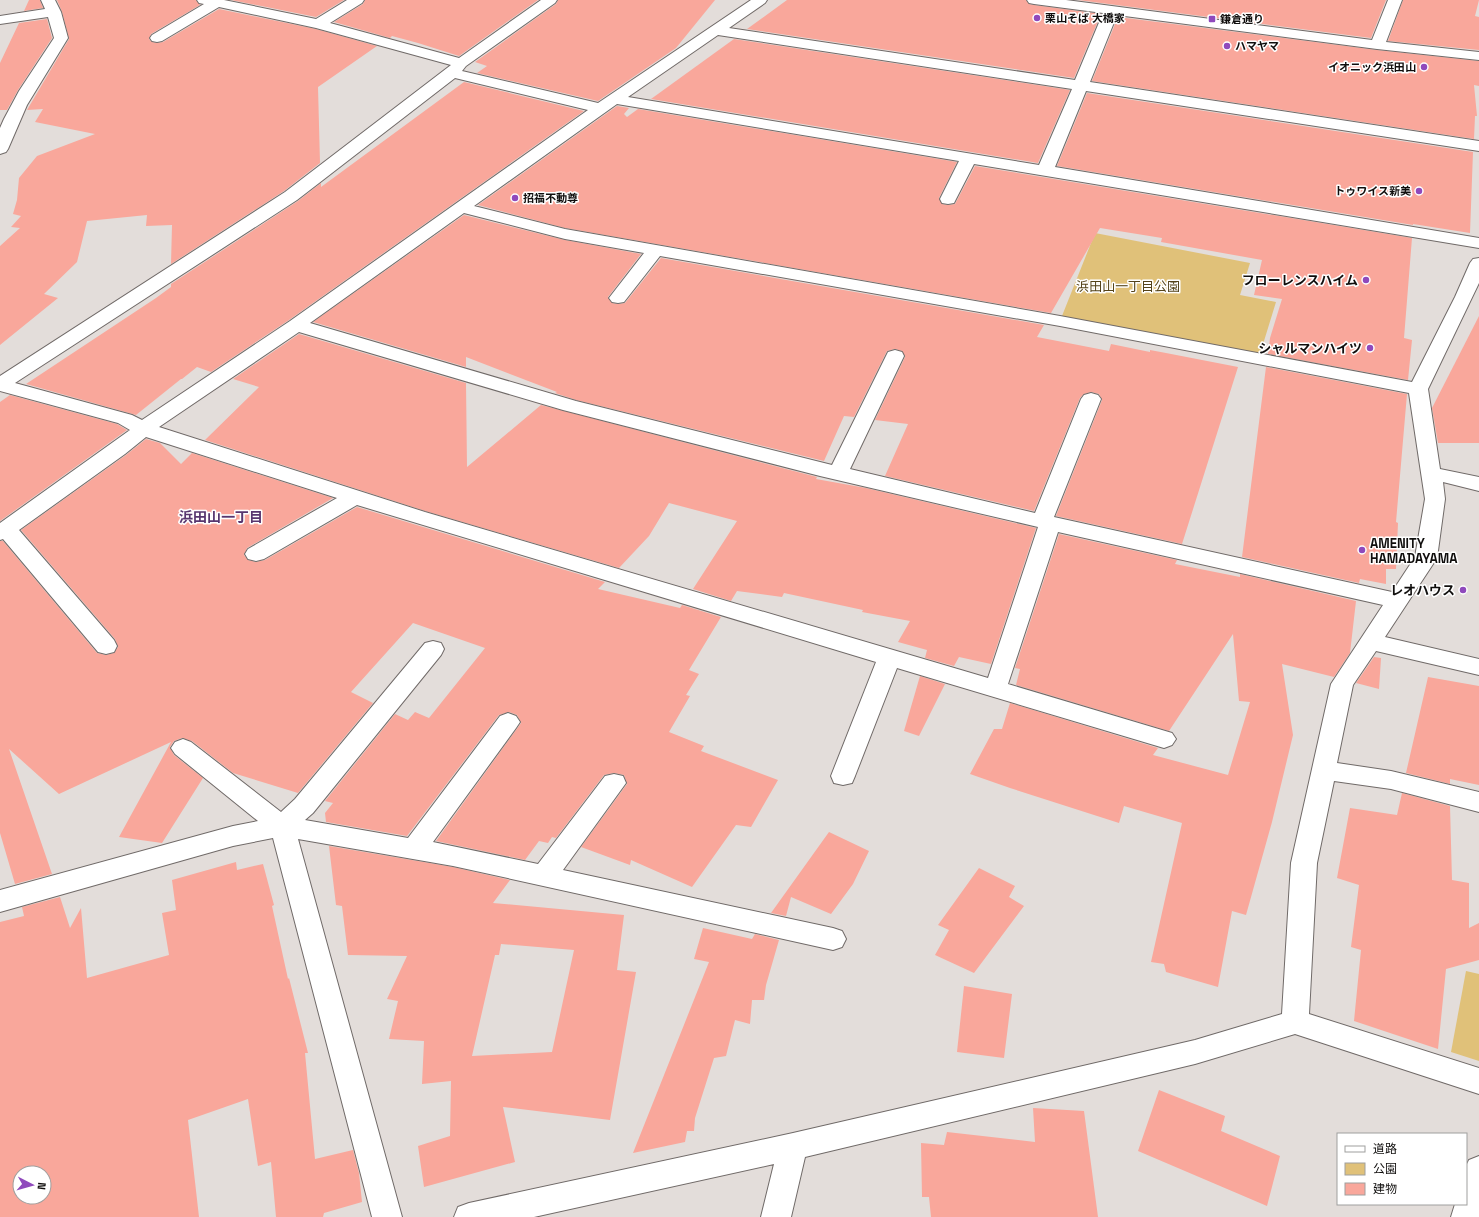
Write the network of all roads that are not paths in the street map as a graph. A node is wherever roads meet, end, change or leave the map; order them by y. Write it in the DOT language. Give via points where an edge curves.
graph roads {
  1 [pos="357,0"];
  2 [pos="550,0"];
  3 [pos="760,0"];
  4 [pos="1034,0"];
  5 [pos="1395,0"];
  6 [pos="210,1"];
  7 [pos="51,6"];
  8 [pos="1112,10"];
  9 [pos="0,20"];
  10 [pos="318,24"];
  11 [pos="715,30"];
  12 [pos="157,38"];
  13 [pos="1377,45"];
  14 [pos="1479,56"];
  15 [pos="456,68"];
  16 [pos="1080,86"];
  17 [pos="608,104"];
  18 [pos="1479,146"];
  19 [pos="0,149"];
  20 [pos="969,158"];
  21 [pos="1045,171"];
  22 [pos="948,199"];
  23 [pos="462,208"];
  24 [pos="1479,243"];
  25 [pos="655,250"];
  26 [pos="1479,263"];
  27 [pos="618,298"];
  28 [pos="1472,300"];
  29 [pos="296,325"];
  30 [pos="895,356"];
  31 [pos="0,385"];
  32 [pos="1418,389"];
  33 [pos="1091,399"];
  34 [pos="144,429"];
  35 [pos="838,473"];
  36 [pos="1431,473"];
  37 [pos="1479,484"];
  38 [pos="354,497"];
  39 [pos="1046,522"];
  40 [pos="3,531"];
  41 [pos="256,554"];
  42 [pos="1398,601"];
  43 [pos="1370,642"];
  44 [pos="106,646"];
  45 [pos="433,649"];
  46 [pos="889,658"];
  47 [pos="1479,667"];
  48 [pos="995,690"];
  49 [pos="508,722"];
  50 [pos="1164,740"];
  51 [pos="183,748"];
  52 [pos="1323,770"];
  53 [pos="843,776"];
  54 [pos="614,783"];
  55 [pos="1479,802"];
  56 [pos="282,826"];
  57 [pos="414,849"];
  58 [pos="544,876"];
  59 [pos="0,901"];
  60 [pos="833,939"];
  61 [pos="1295,1022"];
  62 [pos="1479,1080"];
  63 [pos="793,1146"];
  64 [pos="1479,1170"];
  65 [pos="387,1217"];
  66 [pos="469,1217"];
  67 [pos="776,1217"];
  68 [pos="1466,1217"];
  1 -- 10 [label="street"];
  2 -- 15 [label="street"];
  3 -- 11 [label="street"];
  4 -- 8 [label="street"];
  5 -- 13 [label="street"];
  6 -- 10 [label="street"];
  6 -- 12 [label="street"];
  7 -- 9 [label="street"];
  7 -- 19 [label="street" via="61,38 7,127"];
  8 -- 13 [label="street"];
  8 -- 16 [label="street"];
  10 -- 15 [label="street"];
  11 -- 16 [label="street"];
  11 -- 17 [label="street"];
  13 -- 14 [label="street"];
  15 -- 17 [label="street"];
  15 -- 31 [label="street" via="291,196"];
  16 -- 18 [label="street"];
  16 -- 21 [label="street"];
  17 -- 20 [label="street"];
  17 -- 23 [label="street"];
  20 -- 21 [label="street"];
  20 -- 22 [label="street"];
  21 -- 24 [label="street"];
  23 -- 25 [label="street" via="565,234"];
  23 -- 29 [label="street"];
  25 -- 27 [label="street"];
  25 -- 32 [label="street" via="1060,321"];
  26 -- 28 [label="street"];
  28 -- 32 [label="street"];
  29 -- 34 [label="street"];
  29 -- 35 [label="street" via="570,406"];
  30 -- 35 [label="street"];
  31 -- 34 [label="street" via="125,419"];
  32 -- 36 [label="street"];
  33 -- 39 [label="street"];
  34 -- 38 [label="street"];
  34 -- 40 [label="street"];
  35 -- 39 [label="street"];
  36 -- 37 [label="street"];
  36 -- 42 [label="street" via="1435,499 1426,558"];
  38 -- 41 [label="street"];
  38 -- 46 [label="street"];
  39 -- 42 [label="street"];
  39 -- 48 [label="street"];
  40 -- 44 [label="street"];
  42 -- 43 [label="street"];
  43 -- 47 [label="street"];
  43 -- 52 [label="street" via="1342,684"];
  45 -- 56 [label="street" via="304,806"];
  46 -- 48 [label="street"];
  46 -- 53 [label="street"];
  48 -- 50 [label="street"];
  49 -- 57 [label="street"];
  51 -- 56 [label="street"];
  52 -- 55 [label="street" via="1391,780"];
  52 -- 61 [label="street" via="1304,863"];
  54 -- 58 [label="street"];
  56 -- 57 [label="street"];
  56 -- 59 [label="street" via="233,836"];
  56 -- 65 [label="street"];
  57 -- 58 [label="street"];
  58 -- 60 [label="street"];
  61 -- 62 [label="street"];
  61 -- 63 [label="street" via="1195,1052"];
  63 -- 66 [label="street"];
  63 -- 67 [label="street"];
  64 -- 68 [label="street"];
}
